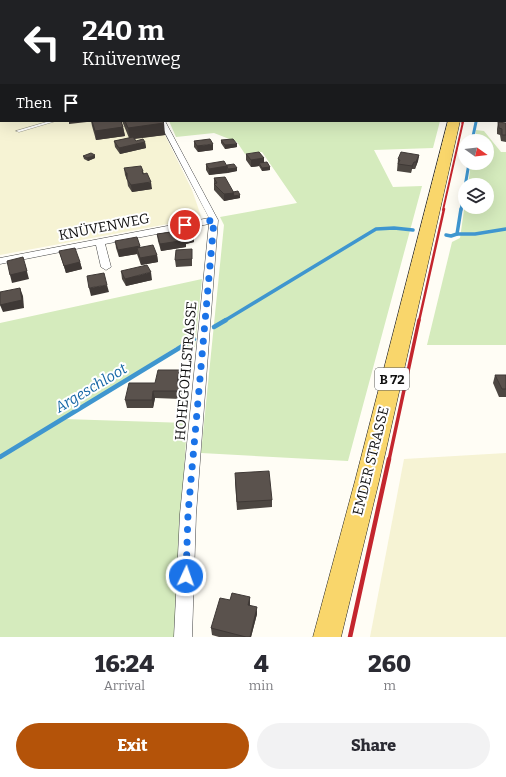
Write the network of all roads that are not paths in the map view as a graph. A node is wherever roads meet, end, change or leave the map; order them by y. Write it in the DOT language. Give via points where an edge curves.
graph roads {
  1 [pos="51,122"];
  2 [pos="163,122"];
  3 [pos="454,122"];
  4 [pos="18,132"];
  5 [pos="214,220"];
  6 [pos="100,242"];
  7 [pos="0,261"];
  8 [pos="106,267"];
  9 [pos="183,637"];
  10 [pos="327,637"];
  1 -- 4 [label="lane"];
  2 -- 5 [label="street"];
  3 -- 10 [label="main road, EMDER STRASSE / B 72"];
  5 -- 6 [label="street, KNÜVENWEG"];
  5 -- 9 [label="street, HOHEGOHLSTRASSE" via="188,514"];
  6 -- 7 [label="street, KNÜVENWEG"];
  6 -- 8 [label="street"];
}
